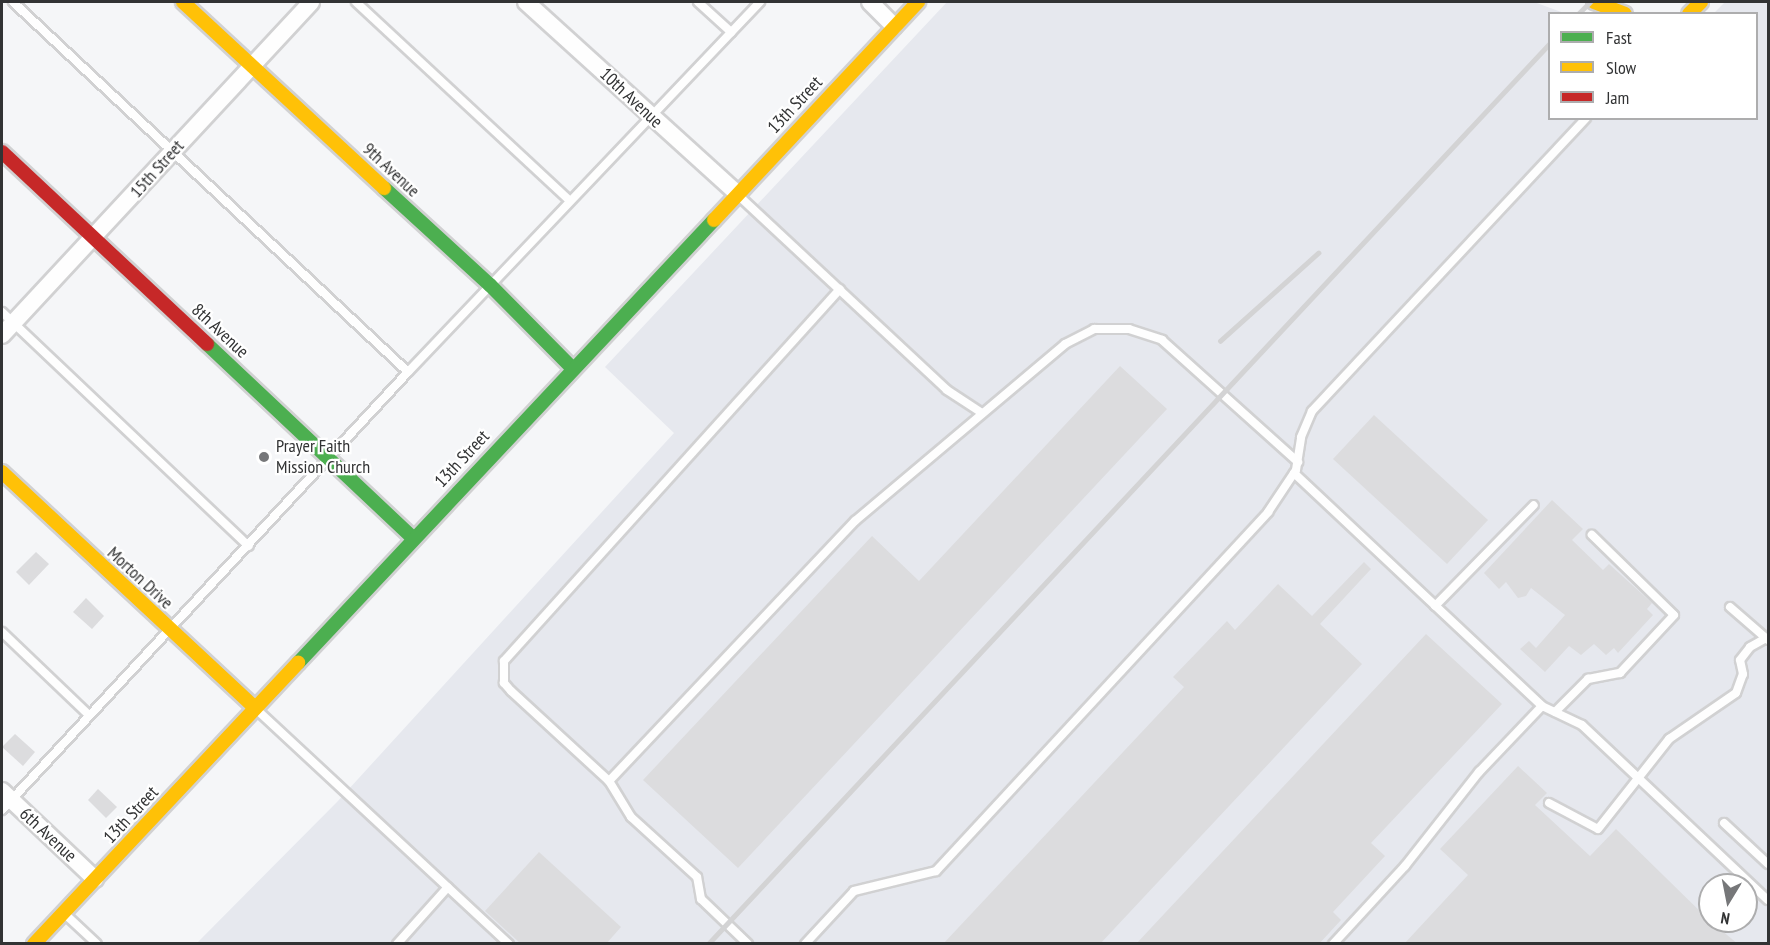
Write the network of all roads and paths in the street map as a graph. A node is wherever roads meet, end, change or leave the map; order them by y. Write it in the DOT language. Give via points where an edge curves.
graph roads {
  1 [pos="13,2"];
  2 [pos="183,2"];
  3 [pos="311,2"];
  4 [pos="356,2"];
  5 [pos="526,2"];
  6 [pos="698,2"];
  7 [pos="760,2"];
  8 [pos="870,2"];
  9 [pos="918,2"];
  10 [pos="1594,2"];
  11 [pos="1609,10"];
  12 [pos="894,26"];
  13 [pos="731,32"];
  14 [pos="251,66"];
  15 [pos="650,116"];
  16 [pos="1584,120"];
  17 [pos="173,151"];
  18 [pos="2,152"];
  19 [pos="737,193"];
  20 [pos="570,200"];
  21 [pos="95,238"];
  22 [pos="490,285"];
  23 [pos="840,289"];
  24 [pos="5,323"];
  25 [pos="572,368"];
  26 [pos="408,372"];
  27 [pos="982,413"];
  28 [pos="329,458"];
  29 [pos="1298,462"];
  30 [pos="2,472"];
  31 [pos="1294,473"];
  32 [pos="1534,505"];
  33 [pos="1592,535"];
  34 [pos="412,537"];
  35 [pos="249,546"];
  36 [pos="1435,606"];
  37 [pos="1730,607"];
  38 [pos="170,631"];
  39 [pos="2,632"];
  40 [pos="1767,639"];
  41 [pos="1542,706"];
  42 [pos="255,708"];
  43 [pos="1555,712"];
  44 [pos="89,715"];
  45 [pos="1637,777"];
  46 [pos="609,781"];
  47 [pos="5,800"];
  48 [pos="1549,802"];
  49 [pos="1724,823"];
  50 [pos="1768,864"];
  51 [pos="95,879"];
  52 [pos="448,887"];
  53 [pos="1768,900"];
  54 [pos="63,913"];
  55 [pos="34,944"];
  56 [pos="97,944"];
  57 [pos="396,944"];
  58 [pos="509,944"];
  59 [pos="748,944"];
  60 [pos="805,944"];
  61 [pos="1334,944"];
  1 -- 17 [label="lane"];
  2 -- 14 [label="street, 9th Avenue"];
  3 -- 14 [label="street, 15th Street"];
  4 -- 20 [label="lane"];
  5 -- 15 [label="street, 10th Avenue"];
  6 -- 13 [label="lane"];
  7 -- 13 [label="lane"];
  8 -- 12 [label="street"];
  9 -- 12 [label="street, 13th Street"];
  10 -- 11 [label="street"];
  12 -- 19 [label="street, 13th Street"];
  13 -- 15 [label="lane"];
  14 -- 17 [label="street, 15th Street"];
  14 -- 22 [label="street, 9th Avenue"];
  15 -- 19 [label="street, 10th Avenue"];
  15 -- 20 [label="lane"];
  16 -- 29 [label="lane" via="1312,411 1301,437"];
  17 -- 21 [label="street, 15th Street"];
  17 -- 26 [label="lane"];
  18 -- 21 [label="street, 8th Avenue"];
  19 -- 23 [label="lane"];
  19 -- 25 [label="street, 13th Street"];
  20 -- 22 [label="lane"];
  21 -- 24 [label="street, 15th Street"];
  21 -- 28 [label="street, 8th Avenue"];
  22 -- 25 [label="street, 9th Avenue"];
  22 -- 26 [label="lane"];
  23 -- 27 [label="lane" via="947,390"];
  23 -- 46 [label="lane" via="504,661 504,683"];
  24 -- 35 [label="lane"];
  25 -- 34 [label="street, 13th Street"];
  26 -- 28 [label="lane"];
  27 -- 29 [label="lane" via="1065,344 1094,329 1129,329 1170,346"];
  27 -- 46 [label="lane" via="830,545"];
  28 -- 34 [label="street, 8th Avenue"];
  28 -- 35 [label="lane"];
  29 -- 31 [label="lane"];
  30 -- 38 [label="street, Morton Drive"];
  31 -- 36 [label="lane"];
  31 -- 60 [label="lane" via="1268,512 936,871 854,891"];
  32 -- 36 [label="lane"];
  33 -- 43 [label="lane" via="1674,615 1620,673 1588,679"];
  34 -- 42 [label="street, 13th Street"];
  35 -- 38 [label="lane"];
  36 -- 41 [label="lane"];
  37 -- 40 [label="lane"];
  38 -- 42 [label="street, Morton Drive"];
  38 -- 44 [label="lane"];
  39 -- 44 [label="lane"];
  40 -- 45 [label="lane" via="1750,647 1740,660 1743,674 1736,693 1669,739"];
  41 -- 43 [label="lane"];
  41 -- 61 [label="lane" via="1479,772 1406,866"];
  42 -- 51 [label="street, 13th Street"];
  42 -- 52 [label="lane"];
  43 -- 45 [label="lane" via="1582,725"];
  44 -- 47 [label="lane"];
  45 -- 48 [label="lane" via="1598,829"];
  45 -- 53 [label="lane"];
  46 -- 59 [label="lane" via="631,817 697,877 701,899"];
  47 -- 51 [label="street, 6th Avenue"];
  49 -- 50 [label="lane"];
  51 -- 54 [label="street, 13th Street"];
  52 -- 57 [label="lane"];
  52 -- 58 [label="lane"];
  54 -- 55 [label="street, 13th Street"];
  54 -- 56 [label="lane"];
}
